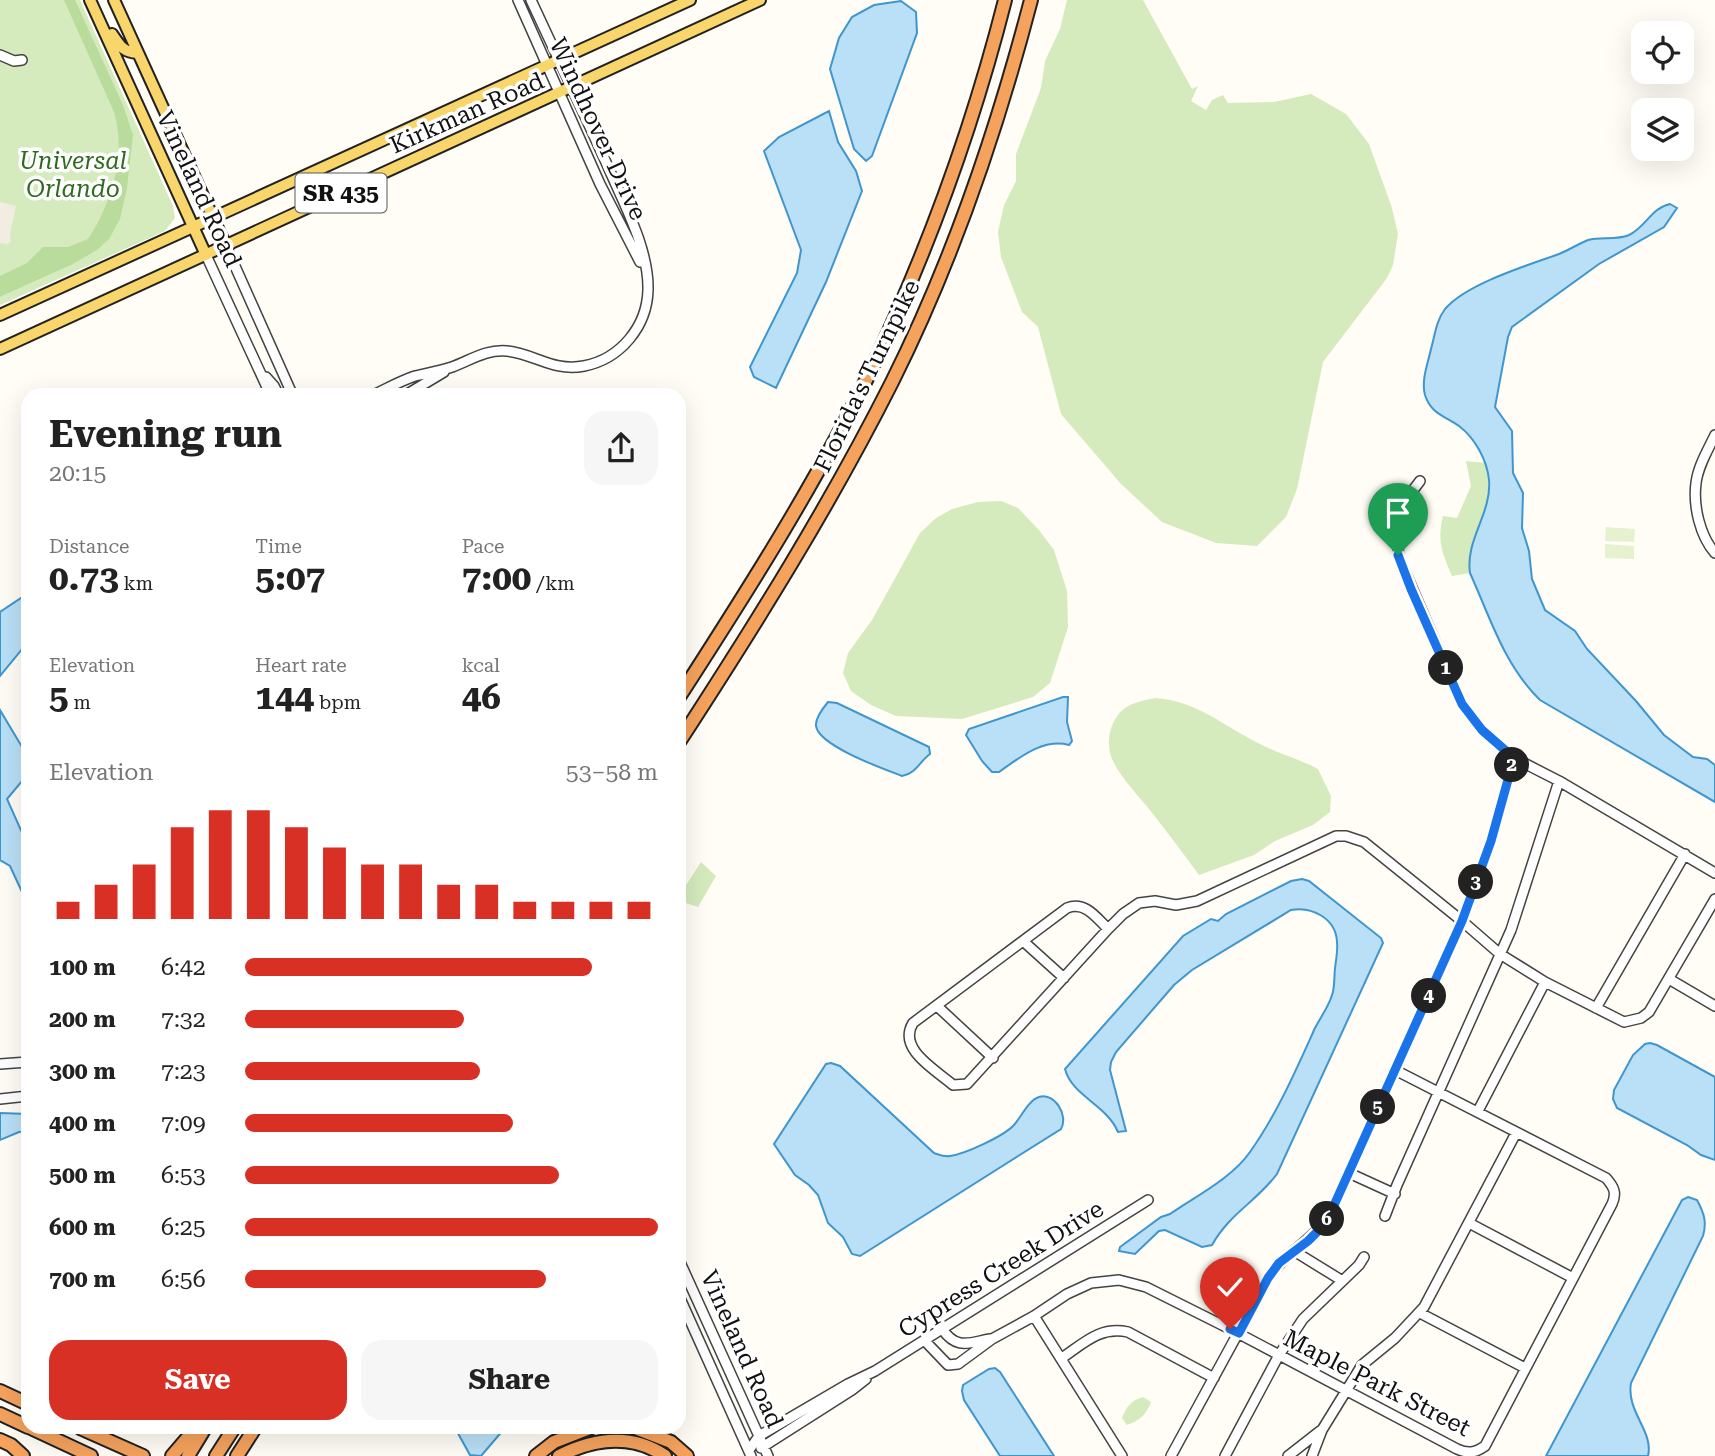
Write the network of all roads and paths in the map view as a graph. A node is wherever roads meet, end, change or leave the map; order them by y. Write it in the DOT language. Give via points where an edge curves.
graph roads {
  1 [pos="114,0"];
  2 [pos="518,0"];
  3 [pos="531,0"];
  4 [pos="690,0"];
  5 [pos="760,0"];
  6 [pos="1005,0"];
  7 [pos="1031,0"];
  8 [pos="91,3"];
  9 [pos="138,53"];
  10 [pos="0,55"];
  11 [pos="22,60"];
  12 [pos="559,60"];
  13 [pos="547,65"];
  14 [pos="573,88"];
  15 [pos="559,94"];
  16 [pos="620,194"];
  17 [pos="608,199"];
  18 [pos="213,218"];
  19 [pos="193,227"];
  20 [pos="226,246"];
  21 [pos="206,255"];
  22 [pos="646,272"];
  23 [pos="0,315"];
  24 [pos="0,349"];
  25 [pos="451,367"];
  26 [pos="260,371"];
  27 [pos="413,377"];
  28 [pos="267,388"];
  29 [pos="275,388"];
  30 [pos="289,388"];
  31 [pos="389,388"];
  32 [pos="418,388"];
  33 [pos="420,388"];
  34 [pos="1715,435"];
  35 [pos="1420,481"];
  36 [pos="1715,553"];
  37 [pos="686,686"];
  38 [pos="686,730"];
  39 [pos="1514,758"];
  40 [pos="1559,781"];
  41 [pos="1685,854"];
  42 [pos="1715,873"];
  43 [pos="1715,900"];
  44 [pos="1462,921"];
  45 [pos="1108,929"];
  46 [pos="1023,940"];
  47 [pos="1500,954"];
  48 [pos="1064,978"];
  49 [pos="1668,979"];
  50 [pos="1545,982"];
  51 [pos="937,1006"];
  52 [pos="1715,1006"];
  53 [pos="1596,1008"];
  54 [pos="993,1058"];
  55 [pos="21,1062"];
  56 [pos="0,1064"];
  57 [pos="1395,1070"];
  58 [pos="1438,1091"];
  59 [pos="21,1097"];
  60 [pos="0,1099"];
  61 [pos="1478,1111"];
  62 [pos="1517,1133"];
  63 [pos="1349,1173"];
  64 [pos="1395,1194"];
  65 [pos="1147,1200"];
  66 [pos="1385,1216"];
  67 [pos="1469,1223"];
  68 [pos="1294,1251"];
  69 [pos="1364,1257"];
  70 [pos="686,1275"];
  71 [pos="1573,1278"];
  72 [pos="1341,1280"];
  73 [pos="692,1288"];
  74 [pos="686,1291"];
  75 [pos="686,1311"];
  76 [pos="1420,1313"];
  77 [pos="1034,1316"];
  78 [pos="942,1329"];
  79 [pos="1239,1333"];
  80 [pos="992,1339"];
  81 [pos="924,1340"];
  82 [pos="959,1344"];
  83 [pos="1279,1355"];
  84 [pos="1062,1358"];
  85 [pos="966,1359"];
  86 [pos="1525,1368"];
  87 [pos="875,1371"];
  88 [pos="1214,1378"];
  89 [pos="1345,1390"];
  90 [pos="0,1391"];
  91 [pos="21,1401"];
  92 [pos="0,1414"];
  93 [pos="21,1423"];
  94 [pos="1322,1430"];
  95 [pos="44,1434"];
  96 [pos="94,1434"];
  97 [pos="193,1434"];
  98 [pos="199,1434"];
  99 [pos="230,1434"];
  100 [pos="251,1434"];
  101 [pos="575,1434"];
  102 [pos="654,1434"];
  103 [pos="759,1436"];
  104 [pos="0,1440"];
  105 [pos="0,1447"];
  106 [pos="766,1452"];
  107 [pos="182,1453"];
  108 [pos="750,1453"];
  109 [pos="21,1456"];
  110 [pos="92,1456"];
  111 [pos="143,1456"];
  112 [pos="216,1456"];
  113 [pos="237,1456"];
  114 [pos="536,1456"];
  115 [pos="559,1456"];
  116 [pos="665,1456"];
  117 [pos="687,1456"];
  118 [pos="1122,1456"];
  119 [pos="1171,1456"];
  120 [pos="1225,1456"];
  121 [pos="1288,1456"];
  122 [pos="1312,1456"];
  1 -- 9 [label="main road, Vineland Road"];
  2 -- 13 [label="street, Windhover Drive"];
  3 -- 12 [label="street, Windhover Drive"];
  4 -- 12 [label="main road, Kirkman Road / SR 435"];
  5 -- 14 [label="main road, Kirkman Road / SR 435"];
  6 -- 37 [label="highway, Florida's Turnpike" via="940,207 871,370 773,548"];
  7 -- 38 [label="highway, Florida's Turnpike" via="995,126 929,301 893,381 794,560"];
  8 -- 9 [label="main road" via="120,48"];
  8 -- 19 [label="main road, Vineland Road"];
  9 -- 18 [label="main road, Vineland Road"];
  10 -- 11 [label="street"];
  12 -- 13 [label="main road, Kirkman Road / SR 435"];
  12 -- 14 [label="street, Windhover Drive"];
  13 -- 15 [label="street, Windhover Drive"];
  13 -- 18 [label="main road, Kirkman Road / SR 435"];
  14 -- 15 [label="main road, Kirkman Road / SR 435"];
  14 -- 16 [label="street, Windhover Drive"];
  15 -- 17 [label="street, Windhover Drive"];
  15 -- 20 [label="main road, Kirkman Road / SR 435"];
  16 -- 17 [label="street"];
  16 -- 22 [label="street, Windhover Drive"];
  17 -- 22 [label="street, Windhover Drive"];
  18 -- 19 [label="main road, Kirkman Road / SR 435"];
  18 -- 20 [label="main road, Vineland Road"];
  19 -- 21 [label="main road, Vineland Road"];
  19 -- 23 [label="main road, Kirkman Road / SR 435"];
  20 -- 21 [label="main road, Kirkman Road / SR 435"];
  20 -- 30 [label="street, Vineland Road"];
  21 -- 24 [label="main road, Kirkman Road / SR 435"];
  21 -- 26 [label="street, Vineland Road"];
  22 -- 25 [label="street, Windhover Drive" via="647,297 640,322 625,345 604,359 563,367 516,352 495,351"];
  25 -- 27 [label="street, Windhover Drive"];
  25 -- 33 [label="street, Windhover Drive"];
  26 -- 28 [label="street, Vineland Road"];
  26 -- 29 [label="street"];
  27 -- 31 [label="street, Windhover Drive"];
  27 -- 32 [label="street"];
  34 -- 36 [label="street" via="1696,483 1698,518"];
  35 -- 39 [label="street" via="1400,517 1398,555 1462,704 1482,730"];
  39 -- 40 [label="street"];
  39 -- 44 [label="street"];
  40 -- 41 [label="street"];
  40 -- 47 [label="street"];
  41 -- 42 [label="street"];
  41 -- 53 [label="street"];
  43 -- 49 [label="street"];
  44 -- 45 [label="street" via="1364,842 1336,836 1197,901 1139,903"];
  44 -- 47 [label="street"];
  44 -- 57 [label="street"];
  45 -- 46 [label="street" via="1088,909 1075,905"];
  45 -- 48 [label="street"];
  46 -- 48 [label="street"];
  46 -- 51 [label="street"];
  47 -- 50 [label="street"];
  47 -- 58 [label="street"];
  48 -- 54 [label="street"];
  49 -- 52 [label="street"];
  49 -- 53 [label="street" via="1641,1018 1624,1021"];
  50 -- 53 [label="street"];
  50 -- 61 [label="street"];
  51 -- 54 [label="street"];
  51 -- 54 [label="street" via="913,1023 908,1036 912,1049 953,1085 961,1086"];
  55 -- 56 [label="street"];
  57 -- 58 [label="street, Maple Park Street"];
  57 -- 63 [label="street"];
  58 -- 61 [label="street, Maple Park Street"];
  58 -- 64 [label="street"];
  59 -- 60 [label="street"];
  61 -- 62 [label="street, Maple Park Street"];
  62 -- 67 [label="street"];
  62 -- 71 [label="street, Maple Park Street" via="1606,1178 1614,1187 1616,1197"];
  63 -- 64 [label="street"];
  63 -- 68 [label="street" via="1321,1228"];
  64 -- 66 [label="street"];
  65 -- 78 [label="street, Cypress Creek Drive"];
  67 -- 71 [label="street"];
  67 -- 76 [label="street"];
  68 -- 72 [label="street"];
  68 -- 79 [label="street" via="1268,1278"];
  69 -- 72 [label="street"];
  70 -- 73 [label="street, Vineland Road"];
  71 -- 86 [label="street, Maple Park Street"];
  72 -- 83 [label="street" via="1303,1319"];
  73 -- 74 [label="street"];
  73 -- 103 [label="street, Vineland Road"];
  75 -- 108 [label="street, Vineland Road"];
  76 -- 86 [label="street"];
  76 -- 89 [label="street" via="1362,1365"];
  77 -- 79 [label="street, Maple Park Street" via="1091,1283 1119,1280 1146,1287"];
  77 -- 80 [label="street, Maple Park Street"];
  77 -- 84 [label="street"];
  78 -- 81 [label="street, Cypress Creek Drive"];
  78 -- 82 [label="street"];
  79 -- 83 [label="street, Maple Park Street"];
  79 -- 88 [label="street"];
  80 -- 82 [label="street, Maple Park Street"];
  80 -- 85 [label="street, Maple Park Street"];
  81 -- 85 [label="street" via="948,1365"];
  81 -- 87 [label="street, Cypress Creek Drive"];
  82 -- 85 [label="street"];
  83 -- 89 [label="street, Maple Park Street"];
  83 -- 120 [label="street"];
  84 -- 88 [label="street" via="1113,1329 1128,1332"];
  84 -- 118 [label="street"];
  86 -- 89 [label="street, Maple Park Street" via="1485,1446 1467,1453"];
  87 -- 103 [label="street, Cypress Creek Drive"];
  87 -- 106 [label="street, Cypress Creek Drive"];
  88 -- 119 [label="street"];
  89 -- 94 [label="street"];
  90 -- 91 [label="highway"];
  92 -- 93 [label="highway"];
  94 -- 121 [label="street"];
  94 -- 122 [label="street"];
  95 -- 110 [label="highway"];
  96 -- 111 [label="highway"];
  97 -- 107 [label="highway"];
  98 -- 107 [label="highway"];
  99 -- 112 [label="highway"];
  100 -- 113 [label="highway"];
  101 -- 114 [label="highway"];
  102 -- 117 [label="highway"];
  103 -- 106 [label="street, Vineland Road"];
  103 -- 108 [label="street, Cypress Creek Drive"];
  104 -- 109 [label="highway"];
  105 -- 109 [label="highway"];
  106 -- 108 [label="street, Cypress Creek Drive"];
  115 -- 116 [label="highway" via="587,1443 614,1440"];
}
